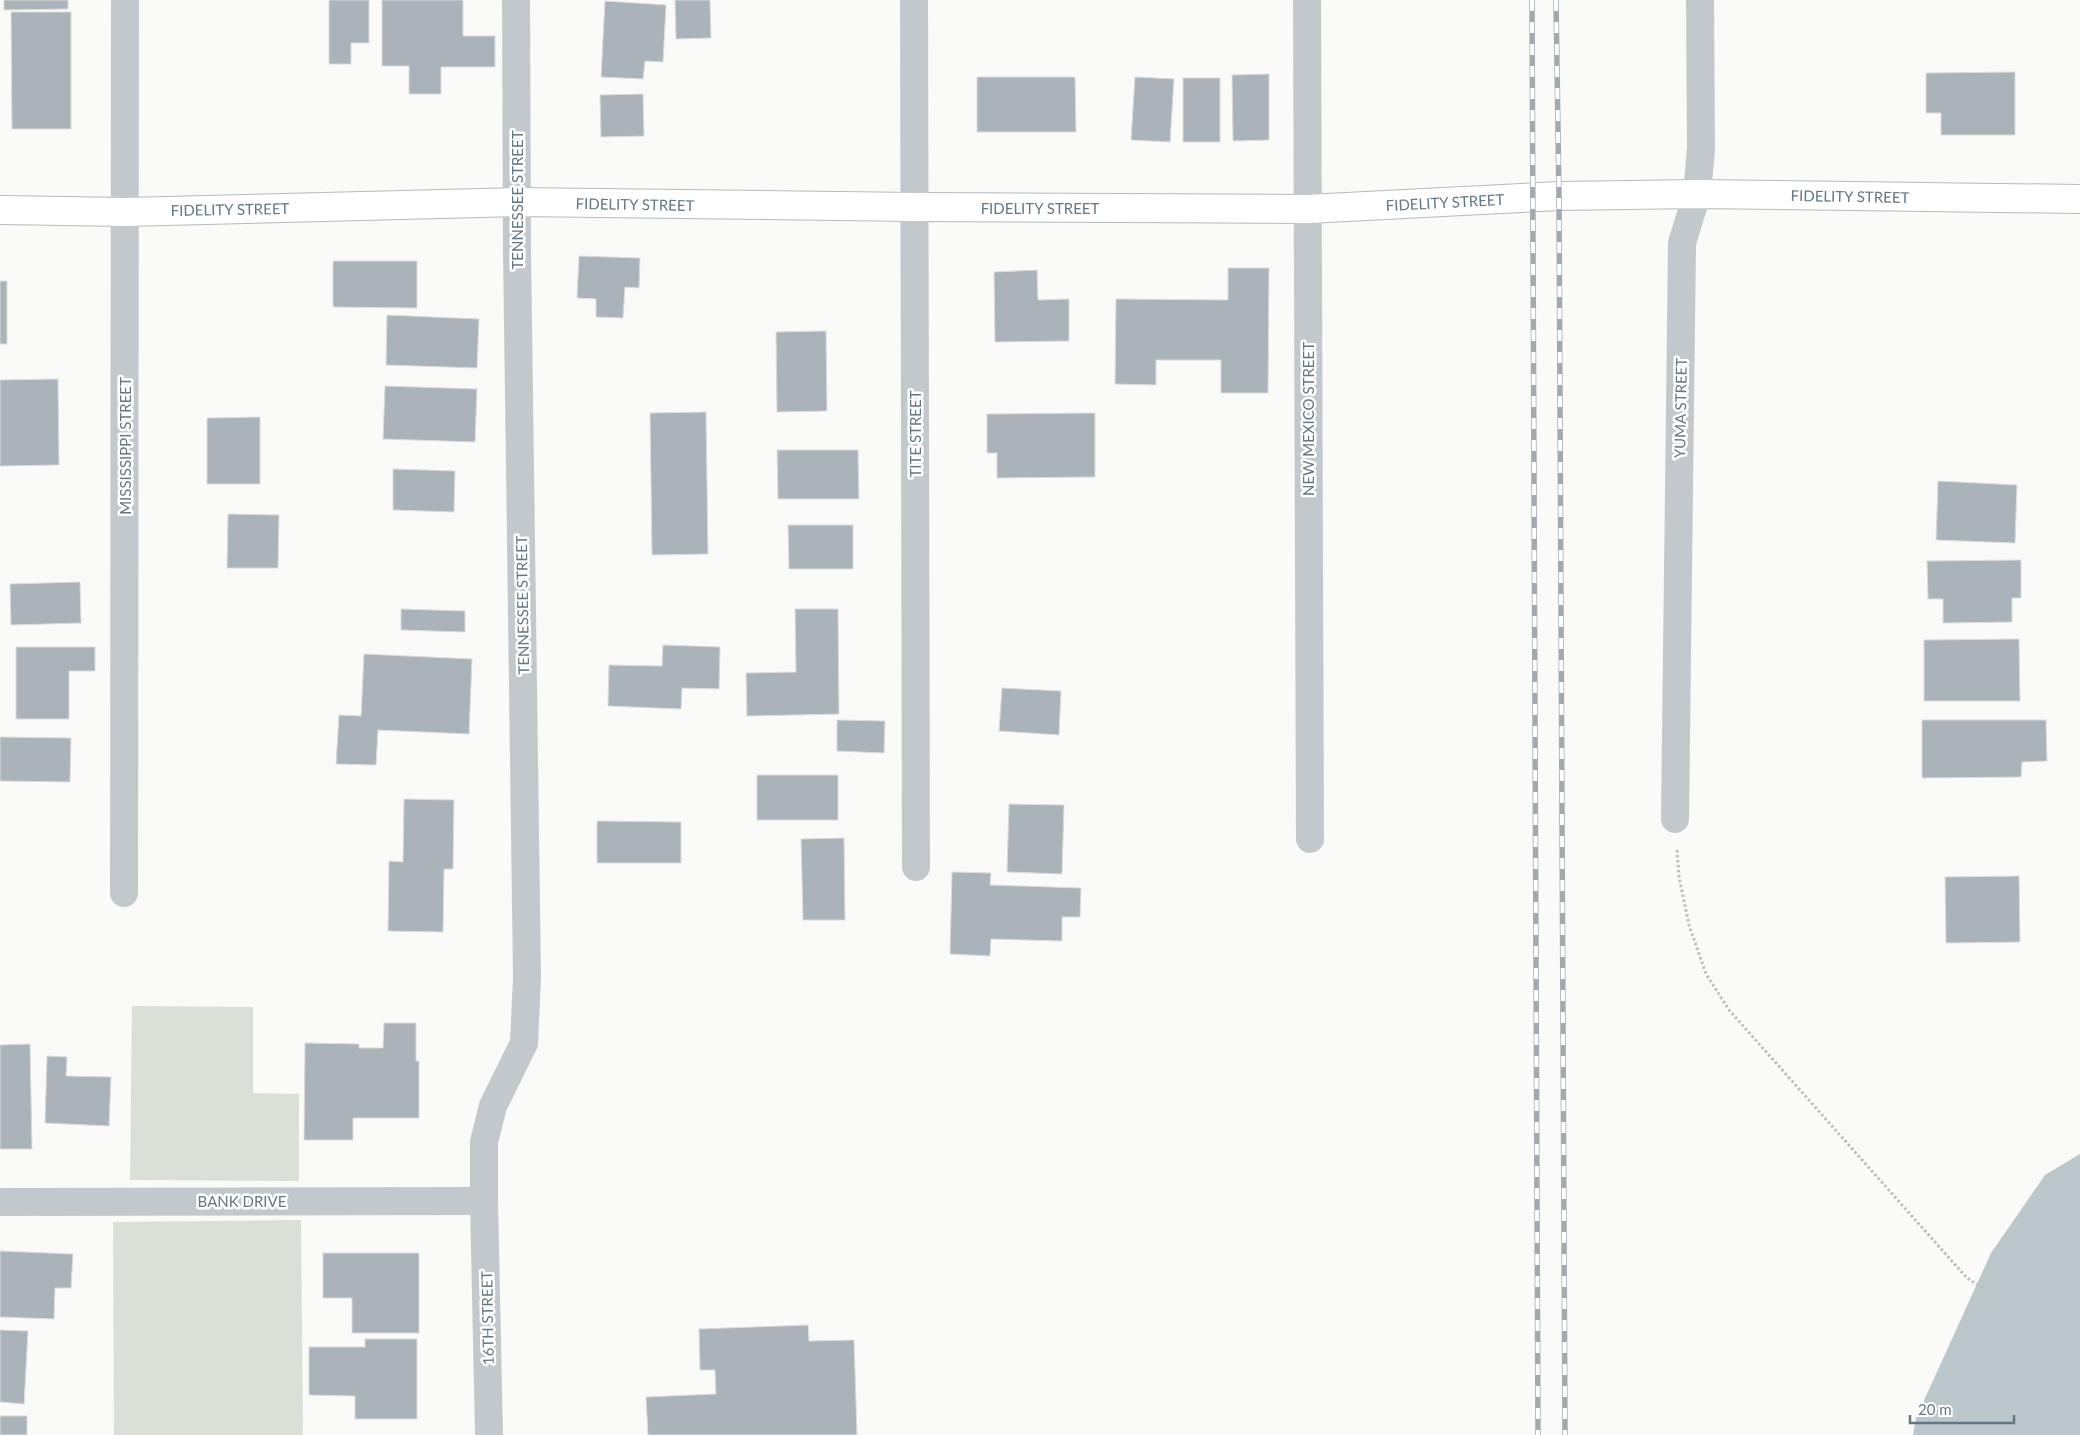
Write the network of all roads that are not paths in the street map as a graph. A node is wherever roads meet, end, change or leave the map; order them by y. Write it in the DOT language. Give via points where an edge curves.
graph roads {
  1 [pos="125,0"];
  2 [pos="516,0"];
  3 [pos="914,0"];
  4 [pos="1307,0"];
  5 [pos="1700,0"];
  6 [pos="1697,194"];
  7 [pos="2080,199"];
  8 [pos="517,202"];
  9 [pos="915,207"];
  10 [pos="1308,209"];
  11 [pos="0,210"];
  12 [pos="126,212"];
  13 [pos="1675,819"];
  14 [pos="1310,839"];
  15 [pos="916,868"];
  16 [pos="124,893"];
  17 [pos="484,1201"];
  18 [pos="0,1202"];
  19 [pos="490,1435"];
  1 -- 12 [label="street, MISSISSIPPI STREET"];
  2 -- 8 [label="street, TENNESSEE STREET"];
  3 -- 9 [label="street, TITE STREET"];
  4 -- 10 [label="street, NEW MEXICO STREET"];
  5 -- 6 [label="street, YUMA STREET" via="1701,149"];
  6 -- 7 [label="main road, FIDELITY STREET"];
  6 -- 10 [label="main road, FIDELITY STREET" via="1559,196"];
  6 -- 13 [label="street, YUMA STREET" via="1682,243"];
  8 -- 9 [label="main road, FIDELITY STREET"];
  8 -- 12 [label="main road, FIDELITY STREET"];
  8 -- 17 [label="street, TENNESSEE STREET" via="527,978 524,1043 493,1106 484,1142"];
  9 -- 10 [label="main road, FIDELITY STREET"];
  9 -- 15 [label="street, TITE STREET"];
  10 -- 14 [label="street, NEW MEXICO STREET"];
  11 -- 12 [label="main road, FIDELITY STREET"];
  12 -- 16 [label="street, MISSISSIPPI STREET"];
  17 -- 18 [label="street, BANK DRIVE"];
  17 -- 19 [label="street, 16TH STREET"];
}
